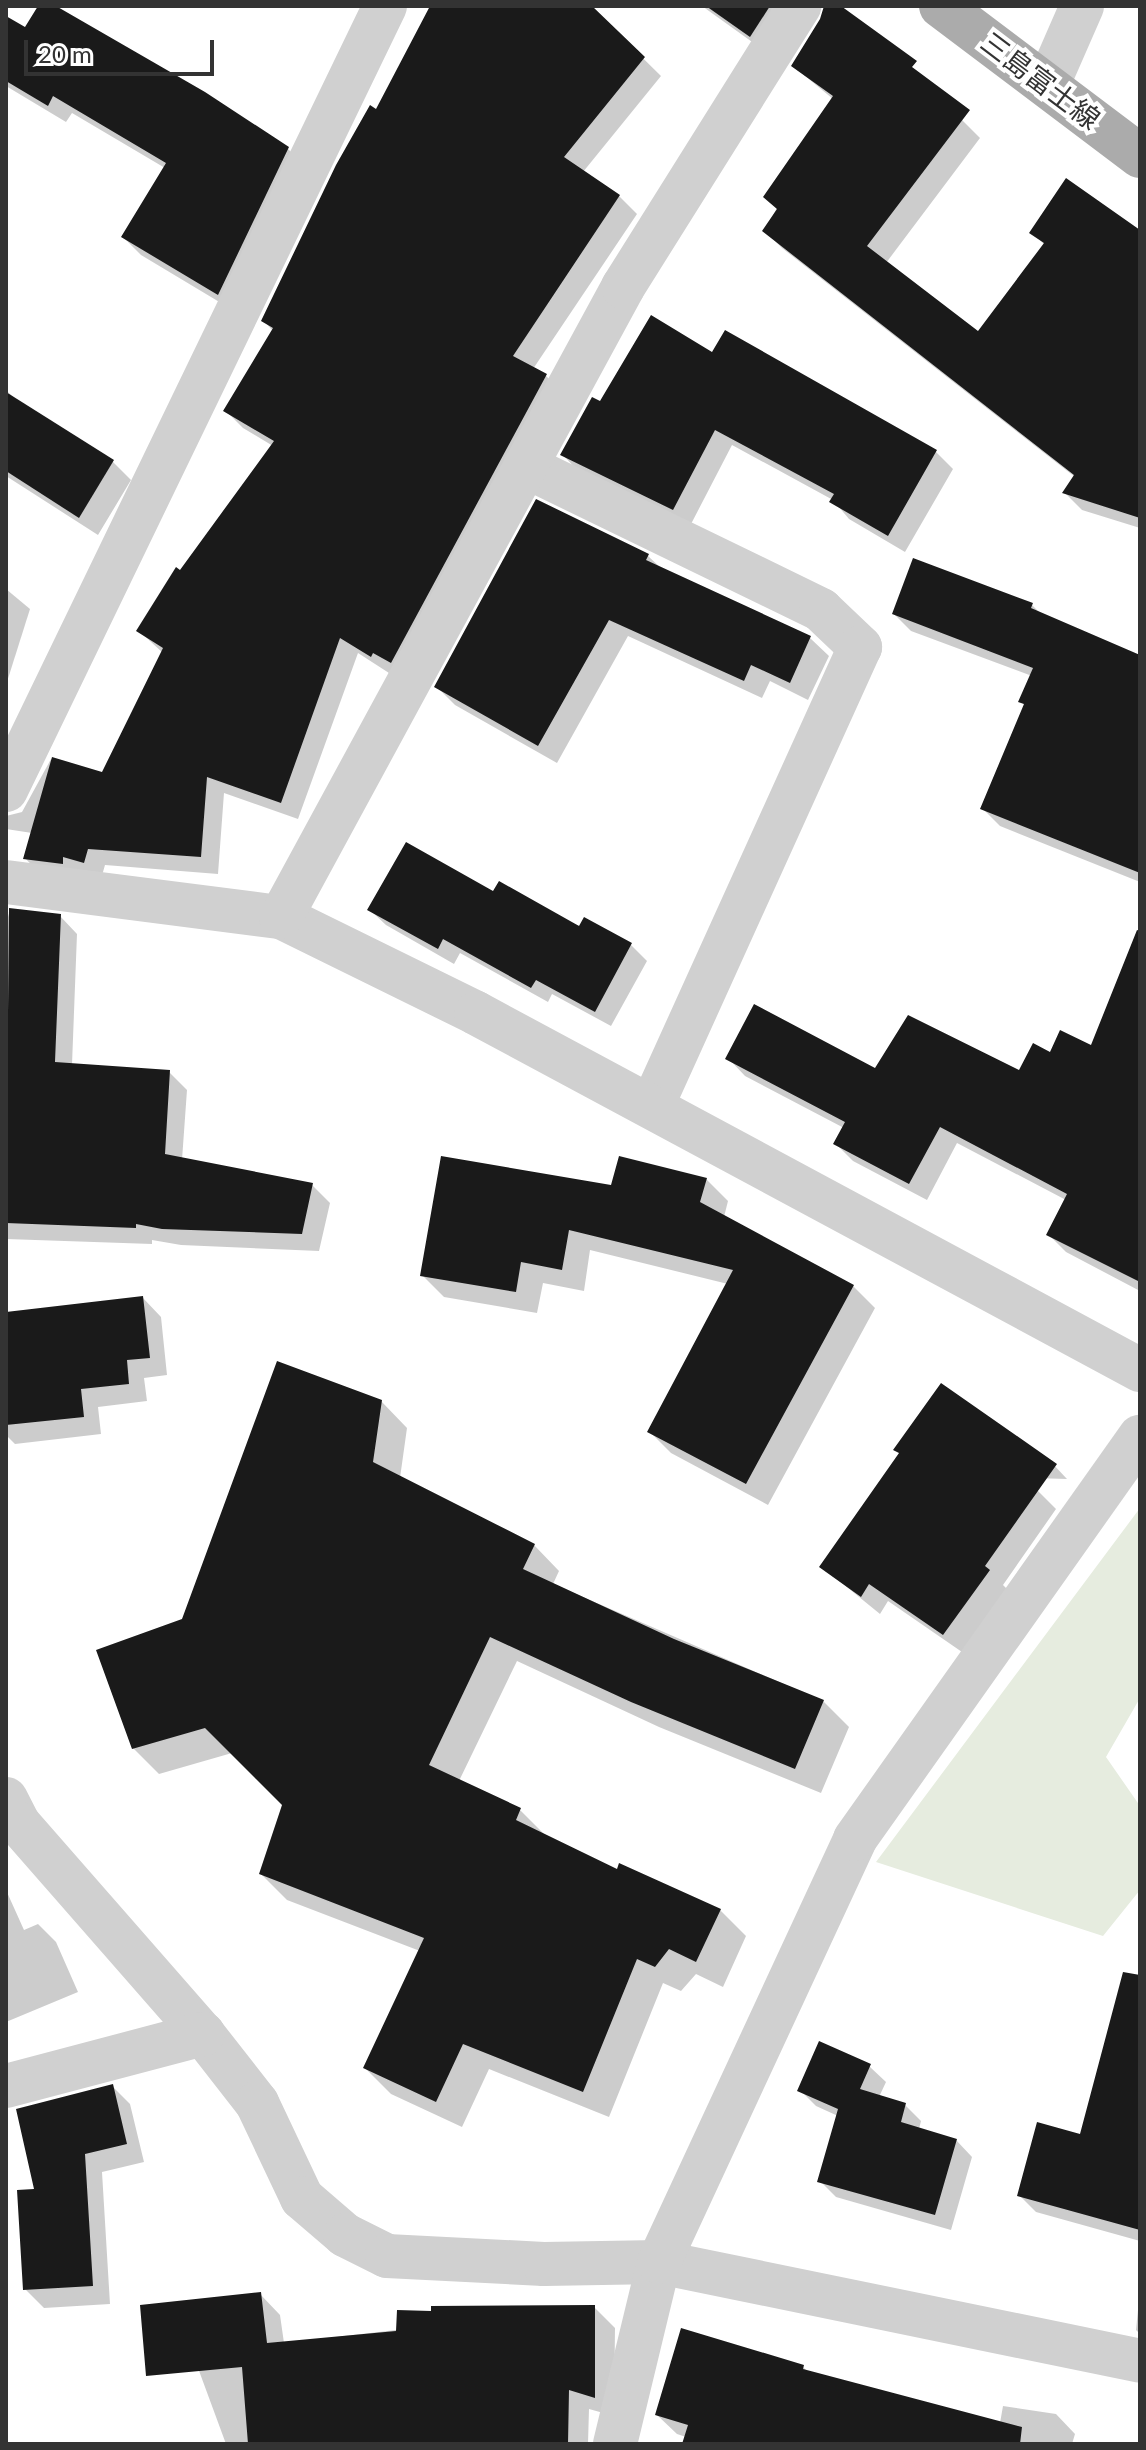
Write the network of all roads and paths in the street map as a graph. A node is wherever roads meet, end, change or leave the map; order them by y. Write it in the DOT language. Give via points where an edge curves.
graph roads {
  1 [pos="385,6"];
  2 [pos="799,6"];
  3 [pos="941,6"];
  4 [pos="1082,6"];
  5 [pos="1048,84"];
  6 [pos="1140,156"];
  7 [pos="525,466"];
  8 [pos="6,790"];
  9 [pos="6,882"];
  10 [pos="281,917"];
  11 [pos="652,1106"];
  12 [pos="1140,1370"];
  13 [pos="1140,1437"];
  14 [pos="6,1799"];
  15 [pos="203,2034"];
  16 [pos="6,2086"];
  17 [pos="659,2262"];
  18 [pos="1140,2361"];
  19 [pos="615,2444"];
  1 -- 8 [label="street"];
  2 -- 7 [label="street" via="623,287"];
  3 -- 5 [label="main road, 三島富士線"];
  4 -- 5 [label="street"];
  5 -- 6 [label="main road, 三島富士線"];
  7 -- 10 [label="street"];
  7 -- 11 [label="street" via="821,610 860,647"];
  9 -- 10 [label="street"];
  10 -- 11 [label="street"];
  11 -- 12 [label="street"];
  13 -- 17 [label="street" via="855,1839"];
  14 -- 15 [label="street" via="18,1823"];
  15 -- 16 [label="street"];
  15 -- 17 [label="street" via="257,2103 302,2198 345,2235 387,2256 544,2264"];
  17 -- 18 [label="street"];
  17 -- 19 [label="street"];
}
